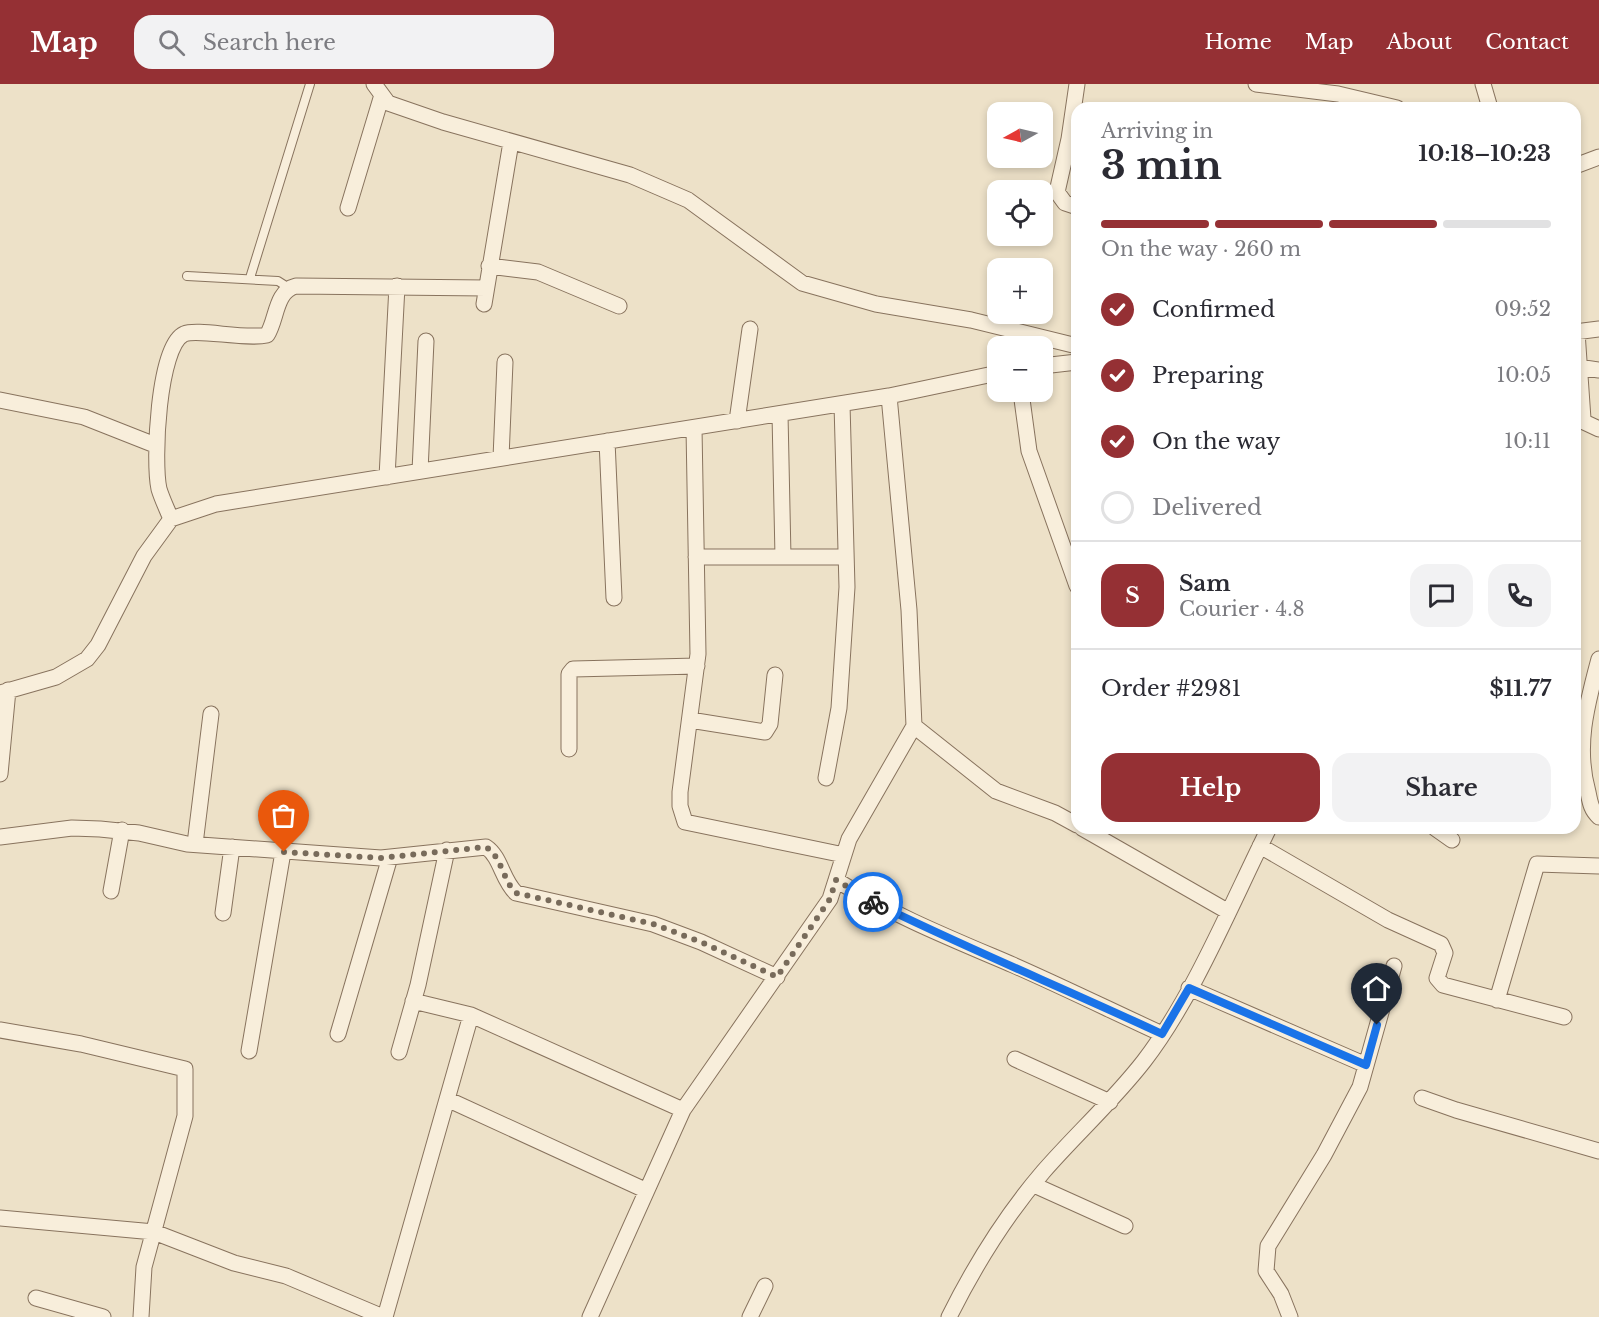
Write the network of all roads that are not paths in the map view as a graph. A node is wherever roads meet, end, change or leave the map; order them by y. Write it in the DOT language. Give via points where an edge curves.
graph roads {
  1 [pos="310,84"];
  2 [pos="1077,84"];
  3 [pos="1256,84"];
  4 [pos="1482,84"];
  5 [pos="1283,86"];
  6 [pos="378,90"];
  7 [pos="1074,102"];
  8 [pos="1372,102"];
  9 [pos="1488,102"];
  10 [pos="1071,125"];
  11 [pos="511,142"];
  12 [pos="1599,157"];
  13 [pos="1581,164"];
  14 [pos="1071,205"];
  15 [pos="348,208"];
  16 [pos="489,266"];
  17 [pos="187,276"];
  18 [pos="250,278"];
  19 [pos="397,286"];
  20 [pos="289,288"];
  21 [pos="619,306"];
  22 [pos="1599,329"];
  23 [pos="750,330"];
  24 [pos="1581,331"];
  25 [pos="426,340"];
  26 [pos="1071,345"];
  27 [pos="506,363"];
  28 [pos="1071,363"];
  29 [pos="1053,365"];
  30 [pos="1581,368"];
  31 [pos="1599,370"];
  32 [pos="987,374"];
  33 [pos="889,396"];
  34 [pos="1581,399"];
  35 [pos="0,400"];
  36 [pos="1022,402"];
  37 [pos="842,404"];
  38 [pos="780,414"];
  39 [pos="737,421"];
  40 [pos="694,428"];
  41 [pos="1599,429"];
  42 [pos="607,441"];
  43 [pos="155,445"];
  44 [pos="501,458"];
  45 [pos="420,471"];
  46 [pos="387,477"];
  47 [pos="171,519"];
  48 [pos="696,557"];
  49 [pos="783,557"];
  50 [pos="846,557"];
  51 [pos="1071,569"];
  52 [pos="614,598"];
  53 [pos="697,666"];
  54 [pos="1598,667"];
  55 [pos="775,675"];
  56 [pos="4,692"];
  57 [pos="1581,713"];
  58 [pos="211,714"];
  59 [pos="690,720"];
  60 [pos="914,726"];
  61 [pos="1581,739"];
  62 [pos="569,749"];
  63 [pos="0,774"];
  64 [pos="826,778"];
  65 [pos="1599,817"];
  66 [pos="1071,822"];
  67 [pos="122,830"];
  68 [pos="1092,834"];
  69 [pos="1266,834"];
  70 [pos="1444,834"];
  71 [pos="0,837"];
  72 [pos="1452,840"];
  73 [pos="195,844"];
  74 [pos="1260,846"];
  75 [pos="232,847"];
  76 [pos="447,850"];
  77 [pos="284,852"];
  78 [pos="844,855"];
  79 [pos="390,857"];
  80 [pos="1599,866"];
  81 [pos="836,880"];
  82 [pos="111,891"];
  83 [pos="1227,911"];
  84 [pos="223,913"];
  85 [pos="1394,966"];
  86 [pos="777,977"];
  87 [pos="1189,988"];
  88 [pos="1497,1000"];
  89 [pos="413,1001"];
  90 [pos="471,1015"];
  91 [pos="1564,1017"];
  92 [pos="0,1030"];
  93 [pos="338,1034"];
  94 [pos="1162,1034"];
  95 [pos="249,1051"];
  96 [pos="399,1052"];
  97 [pos="1015,1059"];
  98 [pos="1366,1065"];
  99 [pos="1422,1098"];
  100 [pos="448,1100"];
  101 [pos="1110,1102"];
  102 [pos="683,1110"];
  103 [pos="1599,1151"];
  104 [pos="1034,1185"];
  105 [pos="645,1190"];
  106 [pos="0,1218"];
  107 [pos="1125,1226"];
  108 [pos="154,1232"];
  109 [pos="765,1286"];
  110 [pos="36,1298"];
  111 [pos="103,1317"];
  112 [pos="141,1317"];
  113 [pos="384,1317"];
  114 [pos="590,1317"];
  115 [pos="750,1317"];
  116 [pos="949,1317"];
  117 [pos="1290,1317"];
  1 -- 18 [label="lane"];
  2 -- 7 [label="street"];
  3 -- 5 [label="street"];
  4 -- 9 [label="street"];
  5 -- 8 [label="street"];
  6 -- 11 [label="street" via="388,103"];
  6 -- 15 [label="street"];
  10 -- 14 [label="street" via="1058,192"];
  11 -- 16 [label="street"];
  11 -- 26 [label="street" via="630,175 688,200 802,283 876,304 970,320"];
  12 -- 13 [label="street"];
  16 -- 19 [label="street" via="485,296"];
  16 -- 21 [label="street" via="538,272"];
  17 -- 18 [label="lane"];
  18 -- 20 [label="lane" via="278,281"];
  19 -- 20 [label="street"];
  19 -- 46 [label="street"];
  20 -- 43 [label="street" via="281,298 267,335 253,338 187,333 177,339 160,401"];
  22 -- 24 [label="street"];
  23 -- 39 [label="street"];
  25 -- 45 [label="street"];
  27 -- 44 [label="street"];
  28 -- 29 [label="street"];
  30 -- 31 [label="street"];
  32 -- 33 [label="street"];
  33 -- 37 [label="street"];
  33 -- 60 [label="street" via="909,610"];
  34 -- 41 [label="street" via="1584,422"];
  35 -- 43 [label="street" via="84,417"];
  36 -- 51 [label="street" via="1029,451"];
  37 -- 38 [label="street"];
  37 -- 50 [label="street"];
  38 -- 39 [label="street"];
  38 -- 49 [label="street"];
  39 -- 40 [label="street"];
  40 -- 42 [label="street"];
  40 -- 48 [label="street"];
  42 -- 44 [label="street"];
  42 -- 52 [label="street"];
  43 -- 47 [label="street" via="159,488"];
  44 -- 45 [label="street"];
  45 -- 46 [label="street"];
  46 -- 47 [label="street" via="216,504"];
  47 -- 56 [label="street" via="144,556 87,659 56,677"];
  48 -- 49 [label="street"];
  48 -- 53 [label="street"];
  49 -- 50 [label="street"];
  50 -- 64 [label="street" via="839,708"];
  53 -- 59 [label="street"];
  53 -- 62 [label="street" via="573,669 569,674"];
  54 -- 57 [label="street"];
  55 -- 59 [label="street" via="770,724 765,732"];
  56 -- 63 [label="street"];
  58 -- 73 [label="street"];
  59 -- 78 [label="street" via="680,806 685,822"];
  60 -- 66 [label="street" via="996,791"];
  60 -- 78 [label="street" via="854,830"];
  61 -- 65 [label="street" via="1585,782 1593,811"];
  67 -- 71 [label="street" via="72,828"];
  67 -- 73 [label="street"];
  67 -- 82 [label="street"];
  68 -- 83 [label="street"];
  69 -- 74 [label="street"];
  70 -- 72 [label="street"];
  73 -- 75 [label="street"];
  74 -- 83 [label="street"];
  74 -- 88 [label="street" via="1388,920 1441,944 1445,953 1437,978 1443,985"];
  75 -- 77 [label="street"];
  75 -- 84 [label="street"];
  76 -- 79 [label="street"];
  76 -- 86 [label="street" via="486,847 516,893 653,924"];
  76 -- 89 [label="street"];
  77 -- 79 [label="street"];
  77 -- 95 [label="street"];
  78 -- 81 [label="street"];
  79 -- 93 [label="street"];
  80 -- 88 [label="street" via="1537,864"];
  81 -- 86 [label="street" via="830,899"];
  81 -- 94 [label="street" via="938,934"];
  83 -- 87 [label="street"];
  85 -- 98 [label="street"];
  86 -- 102 [label="street"];
  87 -- 94 [label="street"];
  87 -- 98 [label="street"];
  88 -- 91 [label="street"];
  89 -- 90 [label="street"];
  89 -- 96 [label="street"];
  90 -- 100 [label="street"];
  90 -- 102 [label="street"];
  92 -- 108 [label="street" via="81,1044 185,1070 185,1116"];
  94 -- 101 [label="street"];
  97 -- 101 [label="street"];
  98 -- 117 [label="street" via="1360,1087 1331,1142 1268,1246 1266,1271"];
  99 -- 103 [label="street"];
  100 -- 105 [label="street"];
  100 -- 113 [label="street"];
  101 -- 104 [label="street"];
  102 -- 105 [label="street"];
  104 -- 107 [label="street"];
  104 -- 116 [label="street" via="971,1273"];
  105 -- 114 [label="street"];
  106 -- 108 [label="street"];
  108 -- 112 [label="street" via="141,1287"];
  108 -- 113 [label="street" via="234,1263 286,1276"];
  109 -- 115 [label="street"];
  110 -- 111 [label="street"];
}
